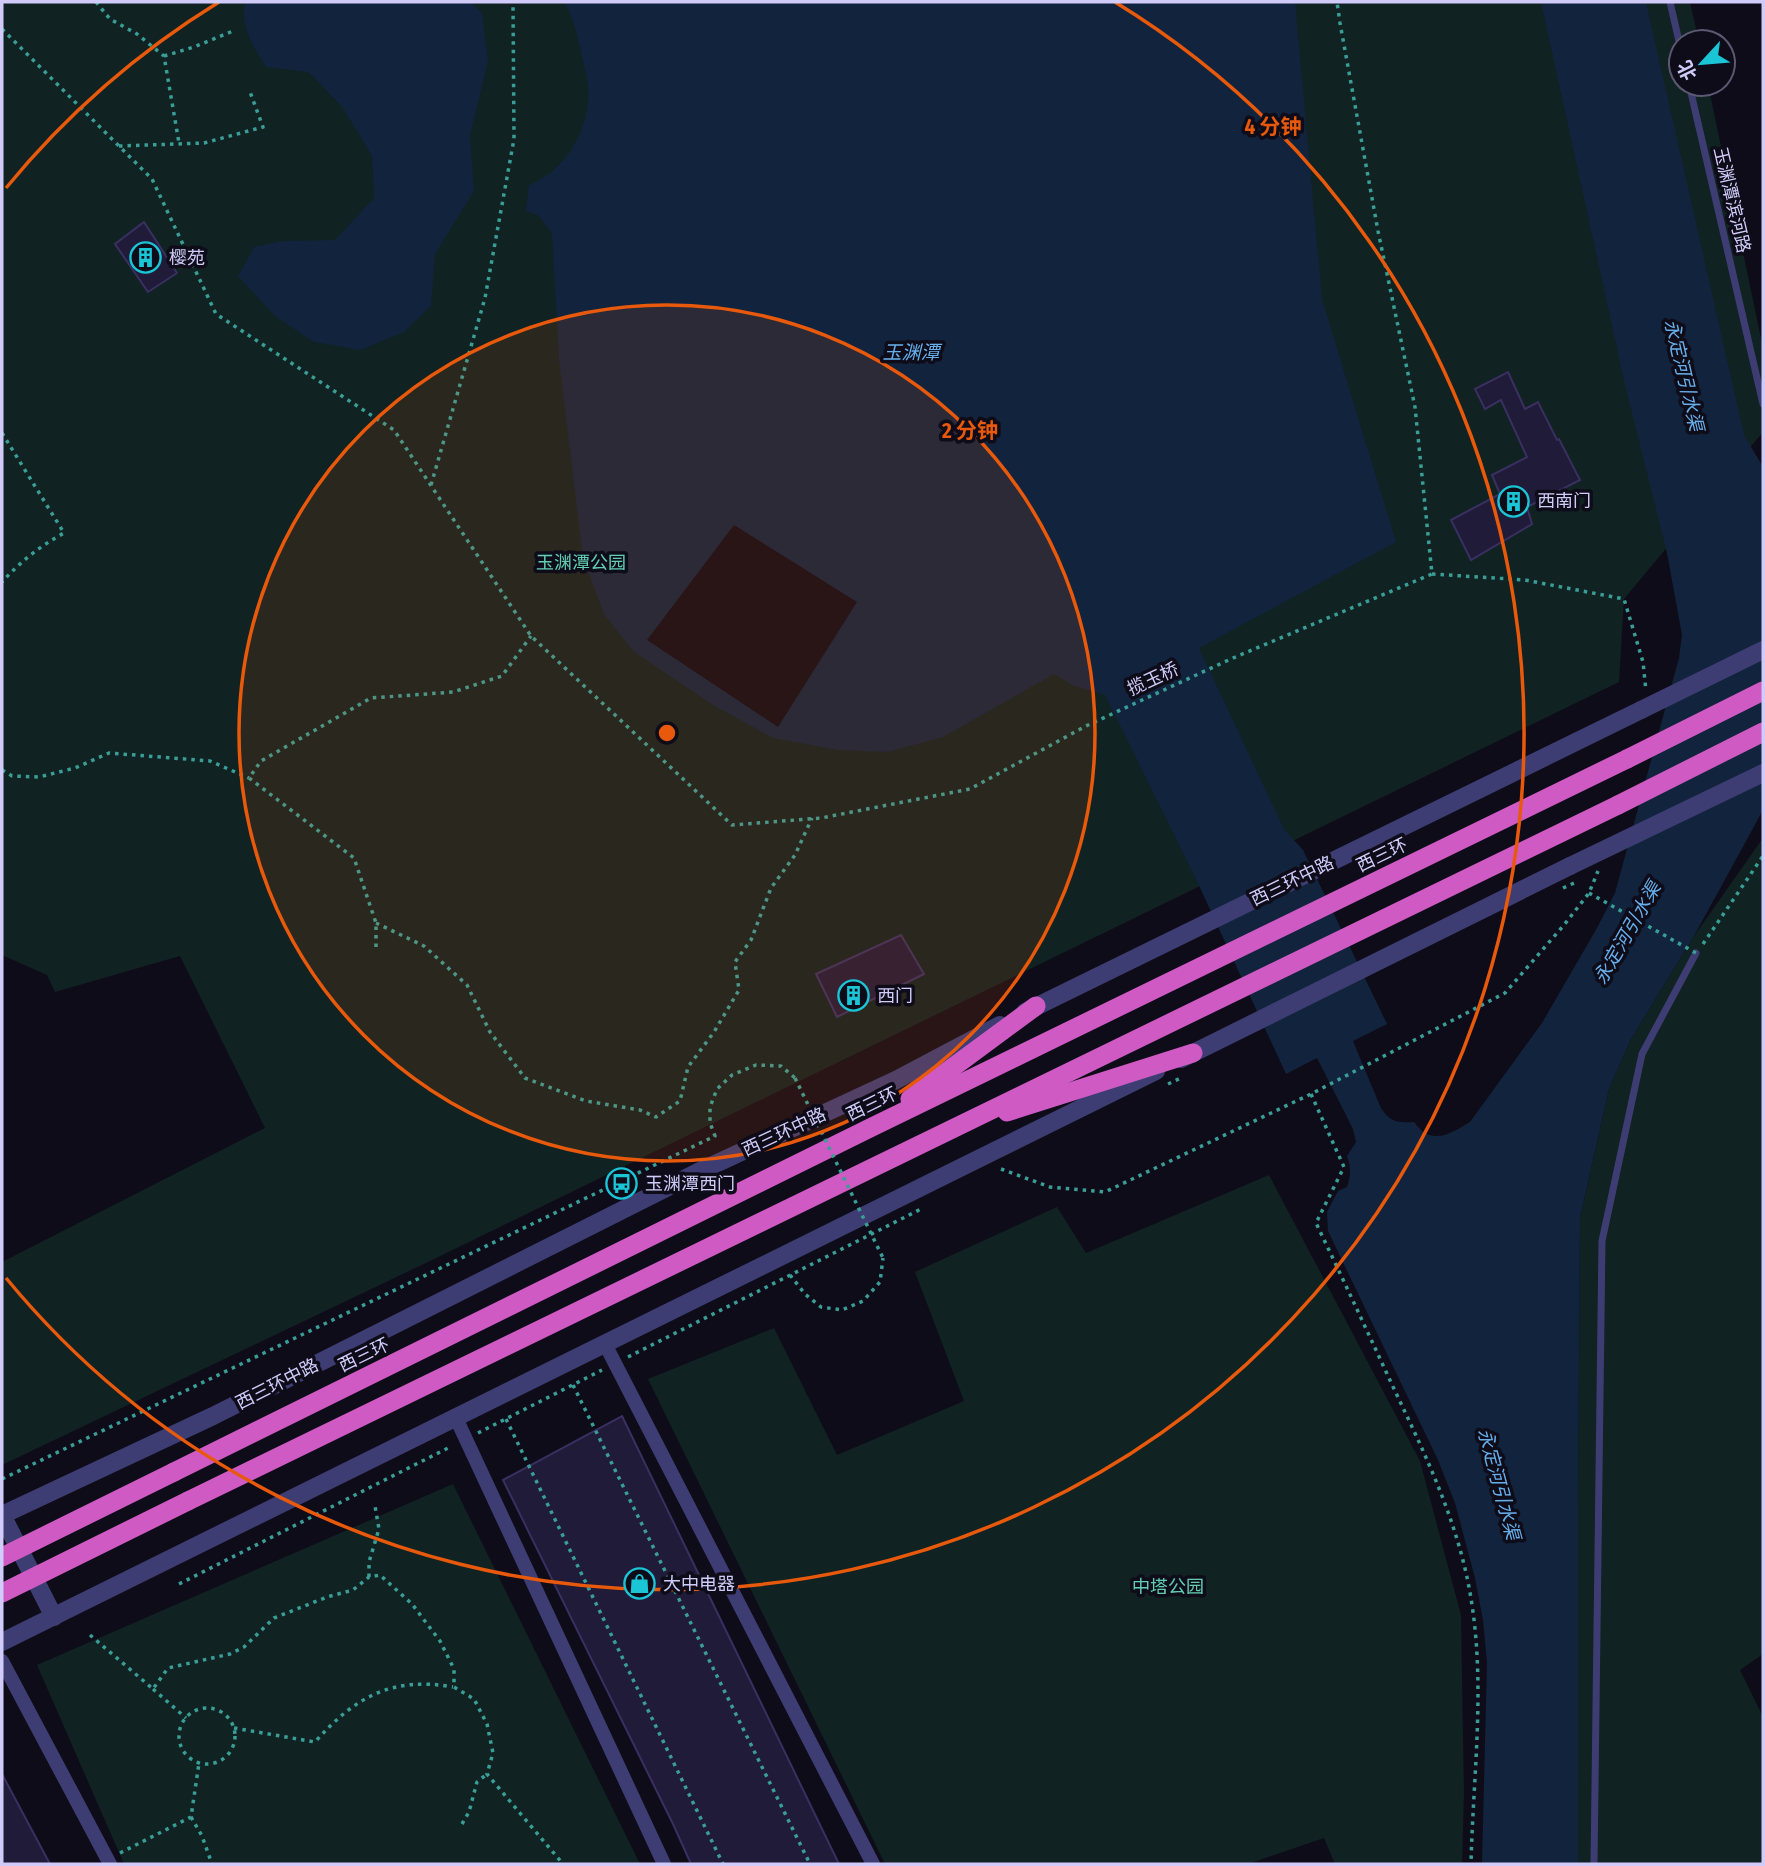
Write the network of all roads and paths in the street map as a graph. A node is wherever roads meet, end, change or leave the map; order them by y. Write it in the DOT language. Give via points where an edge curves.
graph roads {
  1 [pos="96,2"];
  2 [pos="513,2"];
  3 [pos="1337,2"];
  4 [pos="1670,2"];
  5 [pos="1676,28"];
  6 [pos="2,29"];
  7 [pos="233,31"];
  8 [pos="164,56"];
  9 [pos="250,92"];
  10 [pos="1692,98"];
  11 [pos="179,143"];
  12 [pos="119,146"];
  13 [pos="1763,404"];
  14 [pos="2,433"];
  15 [pos="431,485"];
  16 [pos="1432,574"];
  17 [pos="2,582"];
  18 [pos="531,636"];
  19 [pos="1763,650"];
  20 [pos="1763,691"];
  21 [pos="1644,704"];
  22 [pos="1763,732"];
  23 [pos="2,769"];
  24 [pos="1763,773"];
  25 [pos="249,778"];
  26 [pos="812,818"];
  27 [pos="1763,856"];
  28 [pos="1599,870"];
  29 [pos="1589,893"];
  30 [pos="376,923"];
  31 [pos="376,947"];
  32 [pos="1696,953"];
  33 [pos="1036,1006"];
  34 [pos="1193,1053"];
  35 [pos="1184,1077"];
  36 [pos="1159,1089"];
  37 [pos="1311,1094"];
  38 [pos="870,1128"];
  39 [pos="939,1134"];
  40 [pos="1013,1163"];
  41 [pos="926,1206"];
  42 [pos="790,1275"];
  43 [pos="605,1343"];
  44 [pos="616,1363"];
  45 [pos="573,1385"];
  46 [pos="456,1418"];
  47 [pos="506,1419"];
  48 [pos="465,1439"];
  49 [pos="2,1479"];
  50 [pos="375,1506"];
  51 [pos="2,1515"];
  52 [pos="2,1557"];
  53 [pos="369,1577"];
  54 [pos="179,1584"];
  55 [pos="2,1593"];
  56 [pos="54,1617"];
  57 [pos="90,1634"];
  58 [pos="2,1643"];
  59 [pos="2,1661"];
  60 [pos="454,1687"];
  61 [pos="153,1689"];
  62 [pos="186,1718"];
  63 [pos="234,1728"];
  64 [pos="199,1763"];
  65 [pos="487,1774"];
  66 [pos="191,1817"];
  67 [pos="462,1824"];
  68 [pos="108,1862"];
  69 [pos="212,1864"];
  70 [pos="563,1864"];
  71 [pos="664,1864"];
  72 [pos="723,1864"];
  73 [pos="810,1864"];
  74 [pos="873,1864"];
  75 [pos="1471,1864"];
  76 [pos="1594,1864"];
  1 -- 8 [label="path" via="110,19"];
  2 -- 15 [label="path" via="514,139 485,298"];
  3 -- 16 [label="path" via="1415,407"];
  4 -- 5 [label="lane"];
  6 -- 12 [label="path, 揽玉桥"];
  7 -- 8 [label="path"];
  8 -- 11 [label="path"];
  9 -- 11 [label="path" via="263,127 204,143"];
  10 -- 13 [label="lane, 玉渊潭滨河路"];
  11 -- 12 [label="path"];
  12 -- 15 [label="path, 揽玉桥" via="152,179 216,314 394,429"];
  14 -- 17 [label="path" via="64,533 45,543"];
  15 -- 18 [label="path, 揽玉桥"];
  16 -- 21 [label="path" via="1525,580 1624,599 1643,662"];
  16 -- 26 [label="path, 揽玉桥" via="1086,726 970,789"];
  18 -- 25 [label="path" via="502,676 453,692 371,698 261,761"];
  18 -- 26 [label="path, 揽玉桥" via="732,825"];
  19 -- 21 [label="street, 西三环中路, bridge"];
  20 -- 38 [label="highway, 西三环, bridge"];
  21 -- 33 [label="street, 西三环中路"];
  22 -- 39 [label="highway, bridge"];
  23 -- 25 [label="path" via="12,776 39,778 109,752 210,761"];
  24 -- 34 [label="street, bridge"];
  25 -- 30 [label="path" via="354,858"];
  26 -- 30 [label="path" via="795,855 771,888 751,940 735,962 739,990 688,1067 680,1101 656,1117 586,1101 525,1078 490,1032 467,985 424,946"];
  27 -- 32 [label="path"];
  28 -- 29 [label="path"];
  29 -- 32 [label="path, bridge"];
  29 -- 37 [label="path" via="1505,993"];
  30 -- 31 [label="path"];
  32 -- 76 [label="lane" via="1642,1054 1602,1241"];
  33 -- 38 [label="highway"];
  33 -- 51 [label="street, 西三环中路" via="896,1080 698,1172 213,1416"];
  34 -- 39 [label="highway"];
  34 -- 43 [label="street"];
  35 -- 36 [label="path"];
  37 -- 40 [label="path" via="1105,1192 1050,1187 1000,1169"];
  37 -- 75 [label="path" via="1344,1167 1316,1223 1428,1461 1454,1525 1472,1603 1477,1652"];
  38 -- 52 [label="highway, 西三环, bridge"];
  39 -- 55 [label="highway, bridge"];
  41 -- 42 [label="path"];
  42 -- 44 [label="path"];
  42 -- 49 [label="path, bridge" via="821,1307 842,1310 863,1301 880,1282 883,1258 795,1078 781,1066 756,1065 732,1075 718,1089 710,1107 715,1136"];
  43 -- 44 [label="street"];
  43 -- 46 [label="street"];
  44 -- 45 [label="path"];
  44 -- 74 [label="street"];
  45 -- 47 [label="path"];
  45 -- 73 [label="path"];
  46 -- 48 [label="street"];
  46 -- 56 [label="street"];
  47 -- 48 [label="path"];
  47 -- 72 [label="path"];
  48 -- 54 [label="path"];
  48 -- 71 [label="street"];
  50 -- 53 [label="path" via="379,1529"];
  51 -- 56 [label="street"];
  53 -- 60 [label="path" via="380,1575 412,1604 440,1641 454,1669"];
  53 -- 61 [label="path" via="353,1590 274,1618 230,1654 168,1668"];
  56 -- 58 [label="street"];
  57 -- 61 [label="path"];
  59 -- 68 [label="street"];
  60 -- 63 [label="path" via="394,1686 354,1705 315,1742"];
  60 -- 65 [label="path" via="474,1699 487,1724 493,1752"];
  61 -- 62 [label="path"];
  62 -- 63 [label="path" via="209,1708 224,1714"];
  62 -- 64 [label="path" via="180,1744"];
  63 -- 64 [label="path" via="230,1753 216,1763"];
  64 -- 66 [label="path"];
  65 -- 67 [label="path" via="477,1782"];
  65 -- 70 [label="path"];
  66 -- 68 [label="path"];
  66 -- 69 [label="path"];
}
